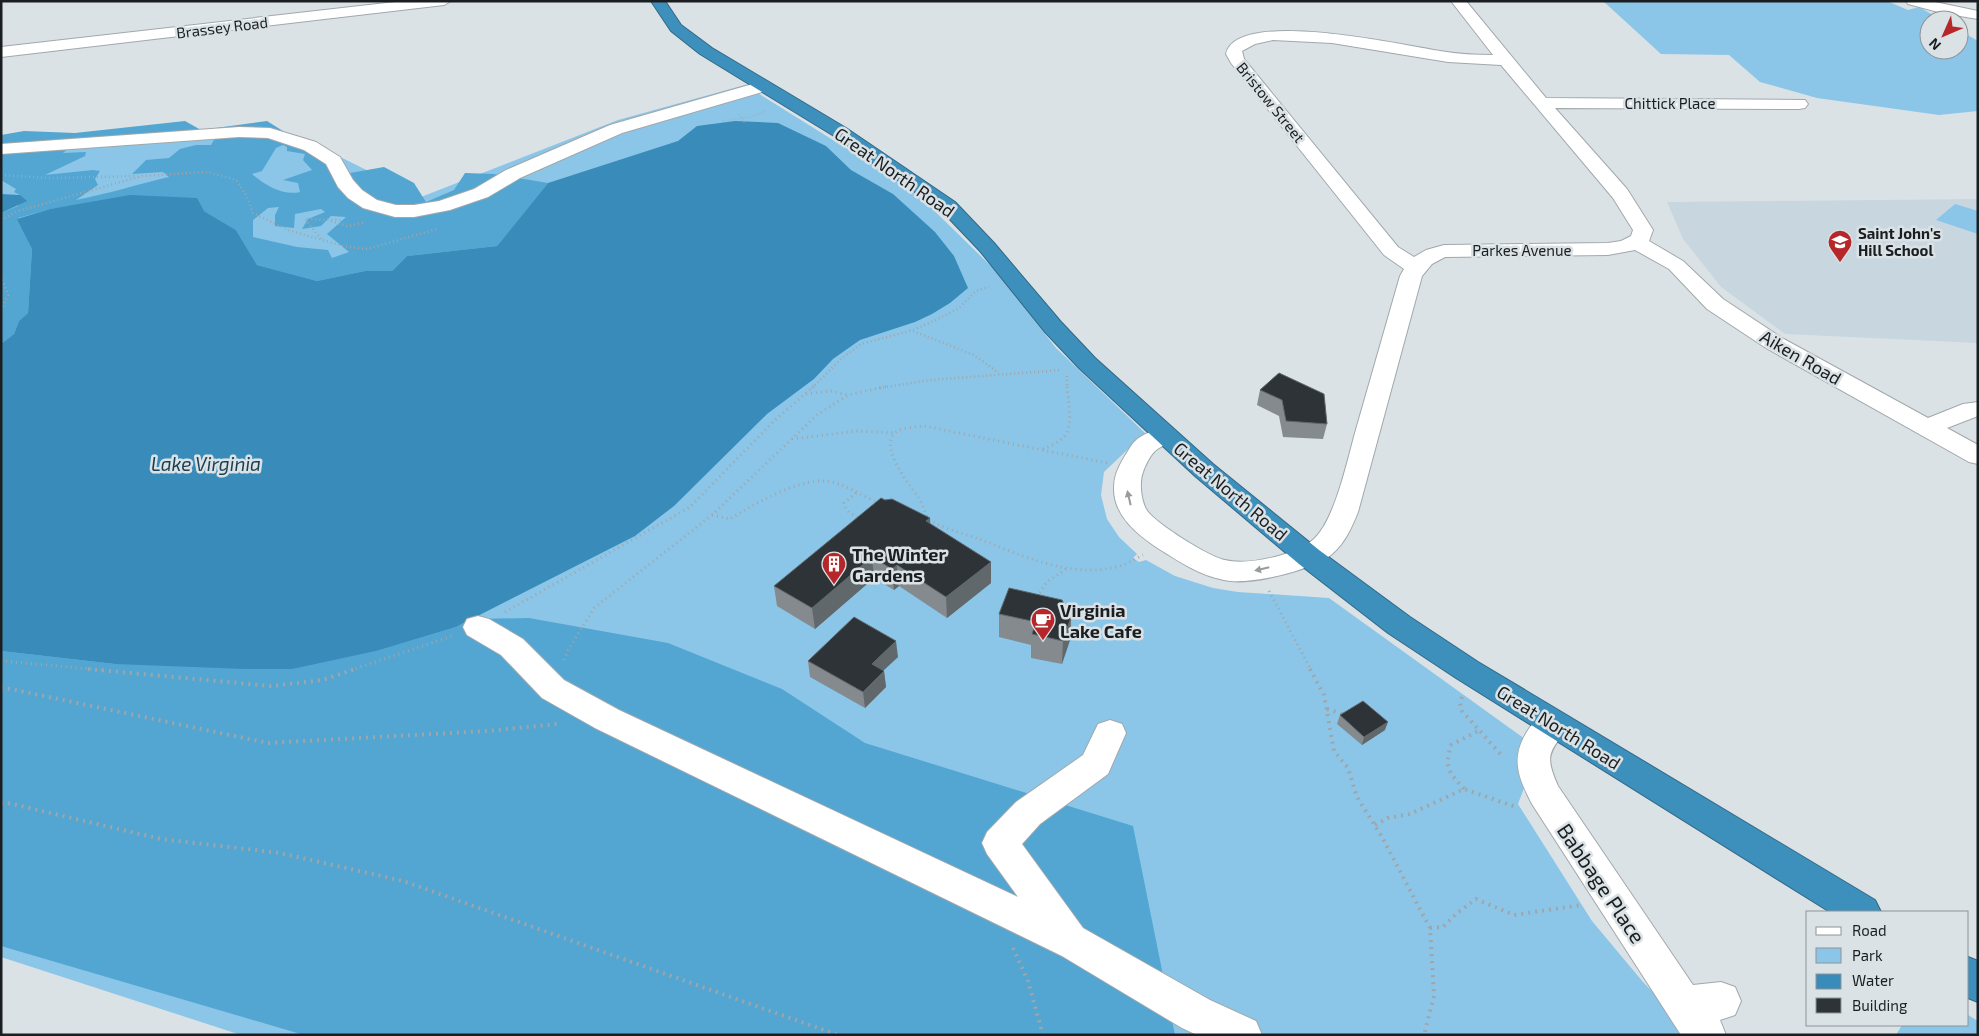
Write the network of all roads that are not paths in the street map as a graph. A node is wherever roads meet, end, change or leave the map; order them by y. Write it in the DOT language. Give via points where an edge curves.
graph roads {
  1 [pos="444,1"];
  2 [pos="658,1"];
  3 [pos="1458,1"];
  4 [pos="1914,1"];
  5 [pos="1978,15"];
  6 [pos="1,52"];
  7 [pos="1505,60"];
  8 [pos="763,86"];
  9 [pos="1541,103"];
  10 [pos="1799,104"];
  11 [pos="1,149"];
  12 [pos="1635,242"];
  13 [pos="1415,267"];
  14 [pos="1978,409"];
  15 [pos="1928,427"];
  16 [pos="1166,436"];
  17 [pos="1978,456"];
  18 [pos="1309,557"];
  19 [pos="478,627"];
  20 [pos="1552,724"];
  21 [pos="1110,733"];
  22 [pos="1860,911"];
  23 [pos="1070,940"];
  24 [pos="1704,1014"];
  25 [pos="1242,1035"];
  1 -- 6 [label="street, Brassey Road"];
  2 -- 8 [label="highway, Great North Road" via="670,21 685,36"];
  3 -- 7 [label="street"];
  4 -- 5 [label="street"];
  7 -- 9 [label="street"];
  7 -- 13 [label="street, Bristow Street" via="1456,59 1296,34 1268,35 1246,41 1235,49 1237,60 1391,251"];
  8 -- 11 [label="street" via="616,129 512,174 481,193 443,206 414,211 395,211 370,204 355,194 333,162 310,146 270,133 239,132"];
  8 -- 16 [label="highway, Great North Road" via="840,132 948,206 1080,356"];
  9 -- 10 [label="street, Chittick Place"];
  9 -- 12 [label="street" via="1634,213 1643,230"];
  12 -- 13 [label="street, Parkes Avenue" via="1626,247 1608,249 1444,251 1431,254"];
  12 -- 15 [label="street, Aiken Road" via="1666,257 1715,304 1750,328"];
  13 -- 18 [label="street" via="1344,512 1336,531"];
  14 -- 15 [label="street"];
  15 -- 17 [label="street, Aiken Road"];
  16 -- 18 [label="highway, Great North Road"];
  18 -- 16 [label="street, one-way" via="1258,570 1226,572 1204,564 1139,519 1132,509 1127,489 1129,473 1144,446"];
  18 -- 20 [label="highway, Great North Road" via="1399,625"];
  19 -- 23 [label="street" via="512,647 553,689 607,719"];
  20 -- 22 [label="highway, Great North Road"];
  20 -- 24 [label="street, Babbage Place" via="1539,738 1534,753 1533,769 1544,794"];
  21 -- 23 [label="street" via="1096,764 1028,813 1000,843"];
  23 -- 25 [label="street" via="1196,1014"];
}
